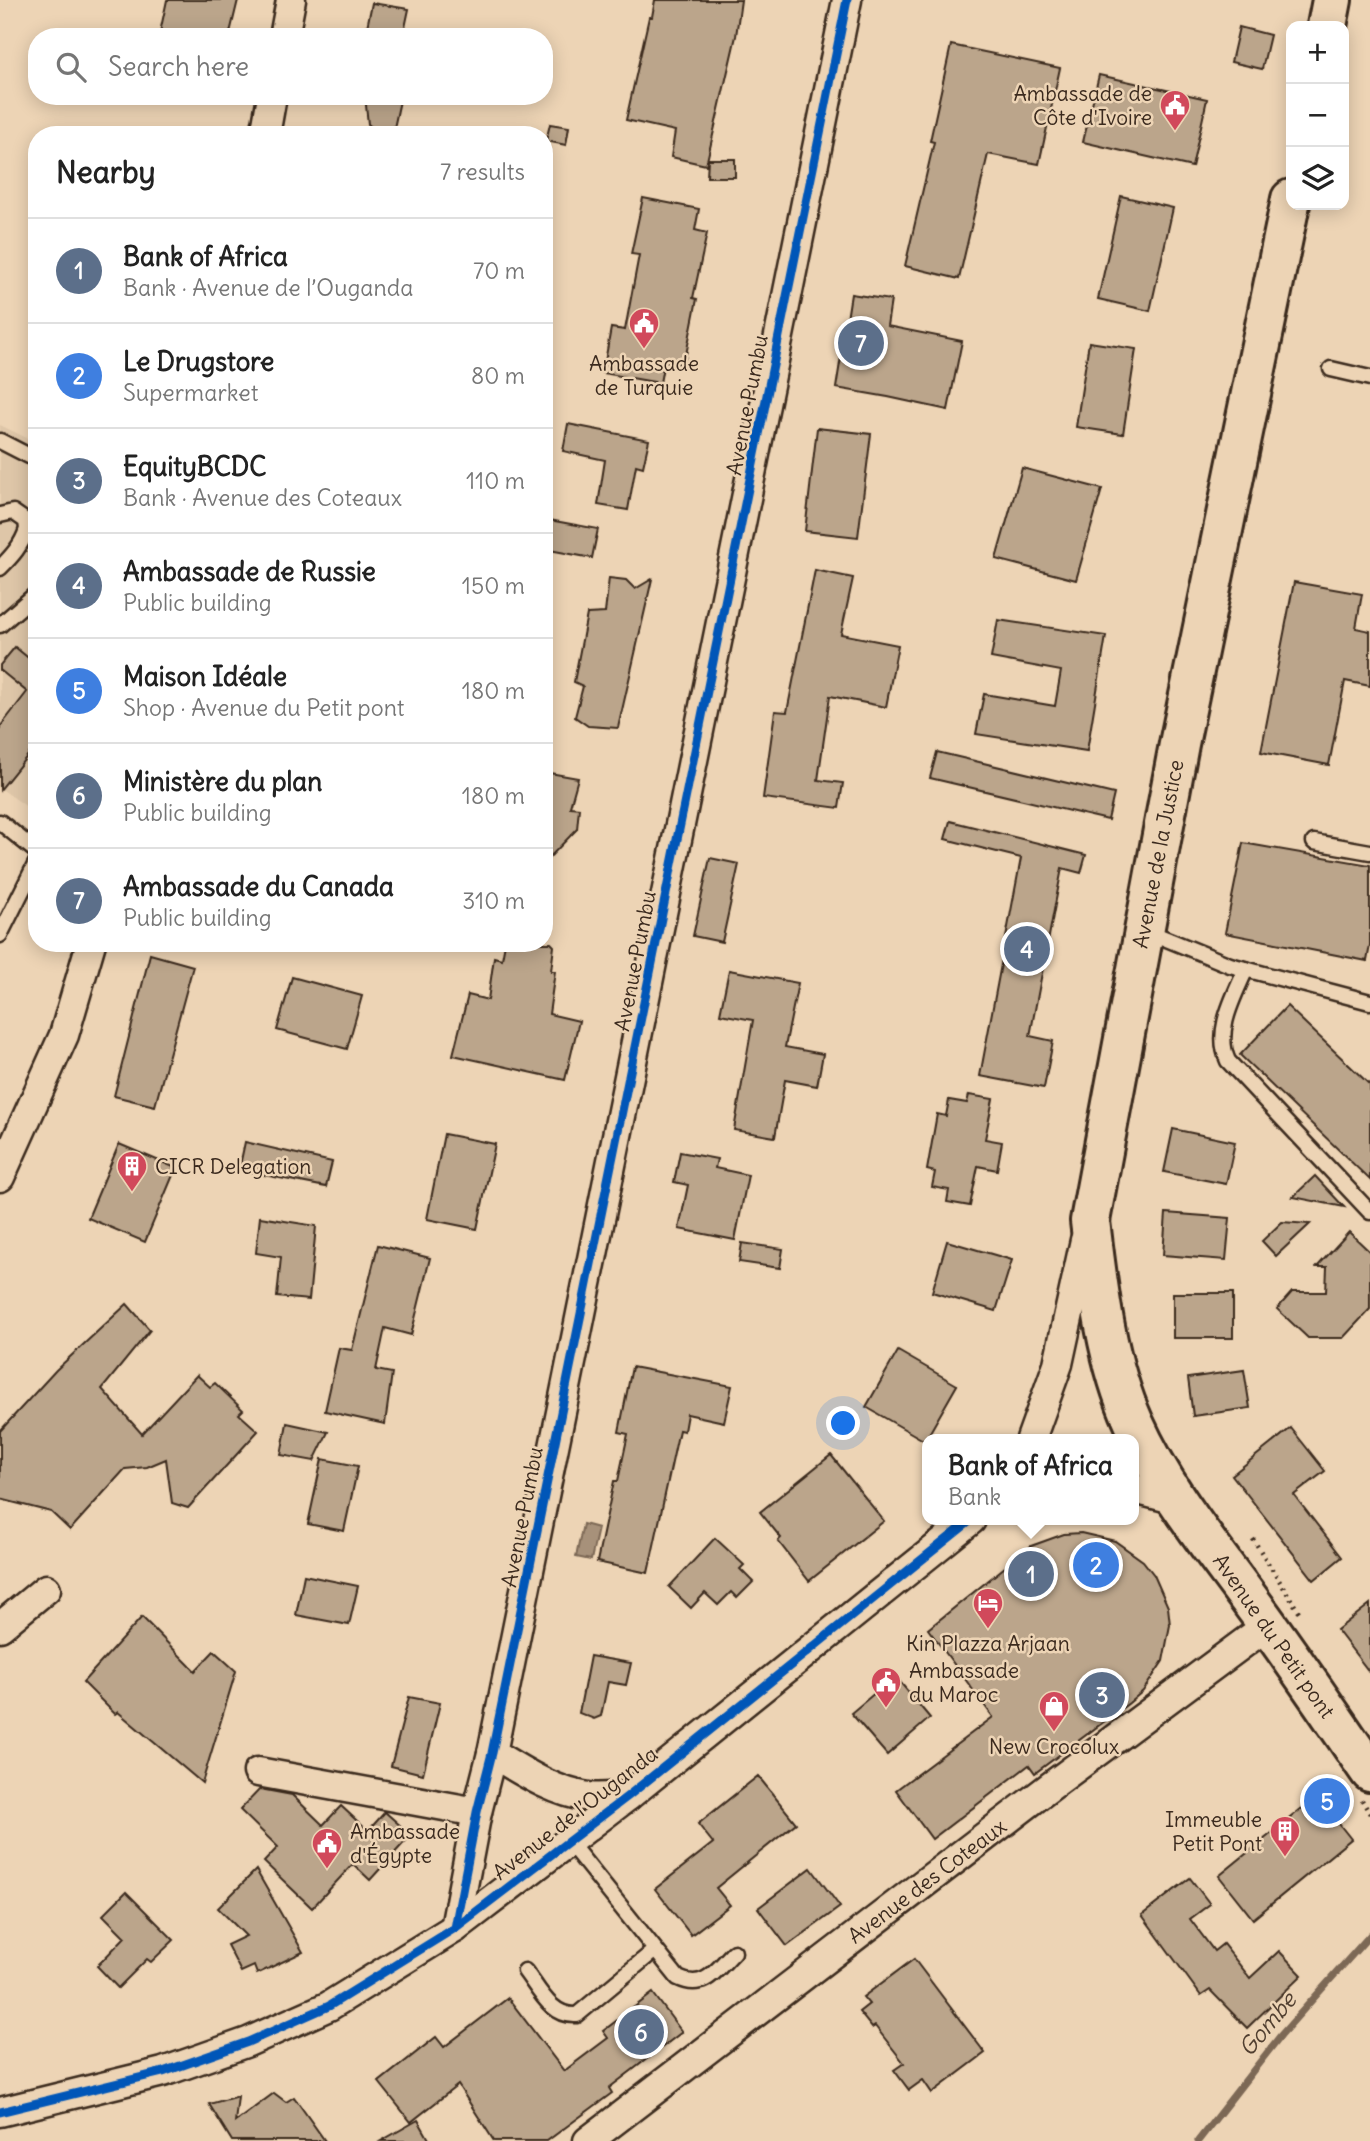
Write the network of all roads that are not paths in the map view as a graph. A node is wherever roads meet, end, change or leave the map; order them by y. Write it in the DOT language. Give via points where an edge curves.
graph roads {
  1 [pos="291,0"];
  2 [pos="847,0"];
  3 [pos="1332,0"];
  4 [pos="1328,21"];
  5 [pos="286,28"];
  6 [pos="270,105"];
  7 [pos="267,126"];
  8 [pos="1289,210"];
  9 [pos="1331,369"];
  10 [pos="1370,378"];
  11 [pos="0,441"];
  12 [pos="28,455"];
  13 [pos="0,515"];
  14 [pos="0,568"];
  15 [pos="28,601"];
  16 [pos="0,625"];
  17 [pos="0,822"];
  18 [pos="1314,842"];
  19 [pos="28,845"];
  20 [pos="1370,852"];
  21 [pos="28,879"];
  22 [pos="1143,929"];
  23 [pos="0,935"];
  24 [pos="88,952"];
  25 [pos="1246,969"];
  26 [pos="1370,1002"];
  27 [pos="0,1177"];
  28 [pos="1370,1212"];
  29 [pos="1090,1221"];
  30 [pos="1033,1434"];
  31 [pos="1139,1490"];
  32 [pos="1177,1500"];
  33 [pos="965,1525"];
  34 [pos="46,1589"];
  35 [pos="1268,1625"];
  36 [pos="0,1627"];
  37 [pos="492,1753"];
  38 [pos="258,1772"];
  39 [pos="1370,1772"];
  40 [pos="628,1796"];
  41 [pos="477,1812"];
  42 [pos="569,1842"];
  43 [pos="455,1928"];
  44 [pos="655,1950"];
  45 [pos="734,1952"];
  46 [pos="525,1971"];
  47 [pos="0,2112"];
  48 [pos="588,2141"];
  1 -- 5 [label="street"];
  2 -- 37 [label="street, Avenue Pumbu"];
  3 -- 4 [label="main road"];
  6 -- 7 [label="street"];
  8 -- 22 [label="main road, Avenue de la Justice"];
  9 -- 10 [label="lane"];
  11 -- 12 [label="lane"];
  13 -- 14 [label="lane" via="13,512 21,516 27,529"];
  15 -- 16 [label="lane"];
  17 -- 19 [label="lane"];
  18 -- 20 [label="lane"];
  21 -- 23 [label="lane"];
  22 -- 25 [label="lane"];
  22 -- 29 [label="main road, Avenue de la Justice"];
  24 -- 27 [label="street" via="64,1035"];
  25 -- 26 [label="lane"];
  25 -- 28 [label="lane" via="1222,1033 1228,1061"];
  29 -- 30 [label="street" via="1058,1364"];
  29 -- 32 [label="main road, Avenue de la Justice" via="1098,1284 1121,1387 1134,1423"];
  31 -- 32 [label="street"];
  32 -- 35 [label="main road, Avenue du Petit pont"];
  33 -- 40 [label="street, Avenue de l’Ouganda"];
  34 -- 36 [label="street"];
  35 -- 39 [label="main road, Avenue du Petit pont"];
  35 -- 48 [label="street, Avenue des Coteaux"];
  37 -- 40 [label="street" via="560,1790 590,1797"];
  37 -- 41 [label="street, Avenue Pumbu"];
  38 -- 41 [label="street"];
  40 -- 42 [label="street, Avenue de l’Ouganda"];
  41 -- 43 [label="street, Avenue Pumbu"];
  42 -- 43 [label="street, Avenue de l’Ouganda"];
  42 -- 44 [label="lane"];
  43 -- 47 [label="street, Avenue de l’Ouganda" via="329,2006 248,2042 163,2072"];
  44 -- 45 [label="lane" via="678,1978 690,1984 704,1982"];
  44 -- 46 [label="lane" via="577,2015 555,2010"];
}
